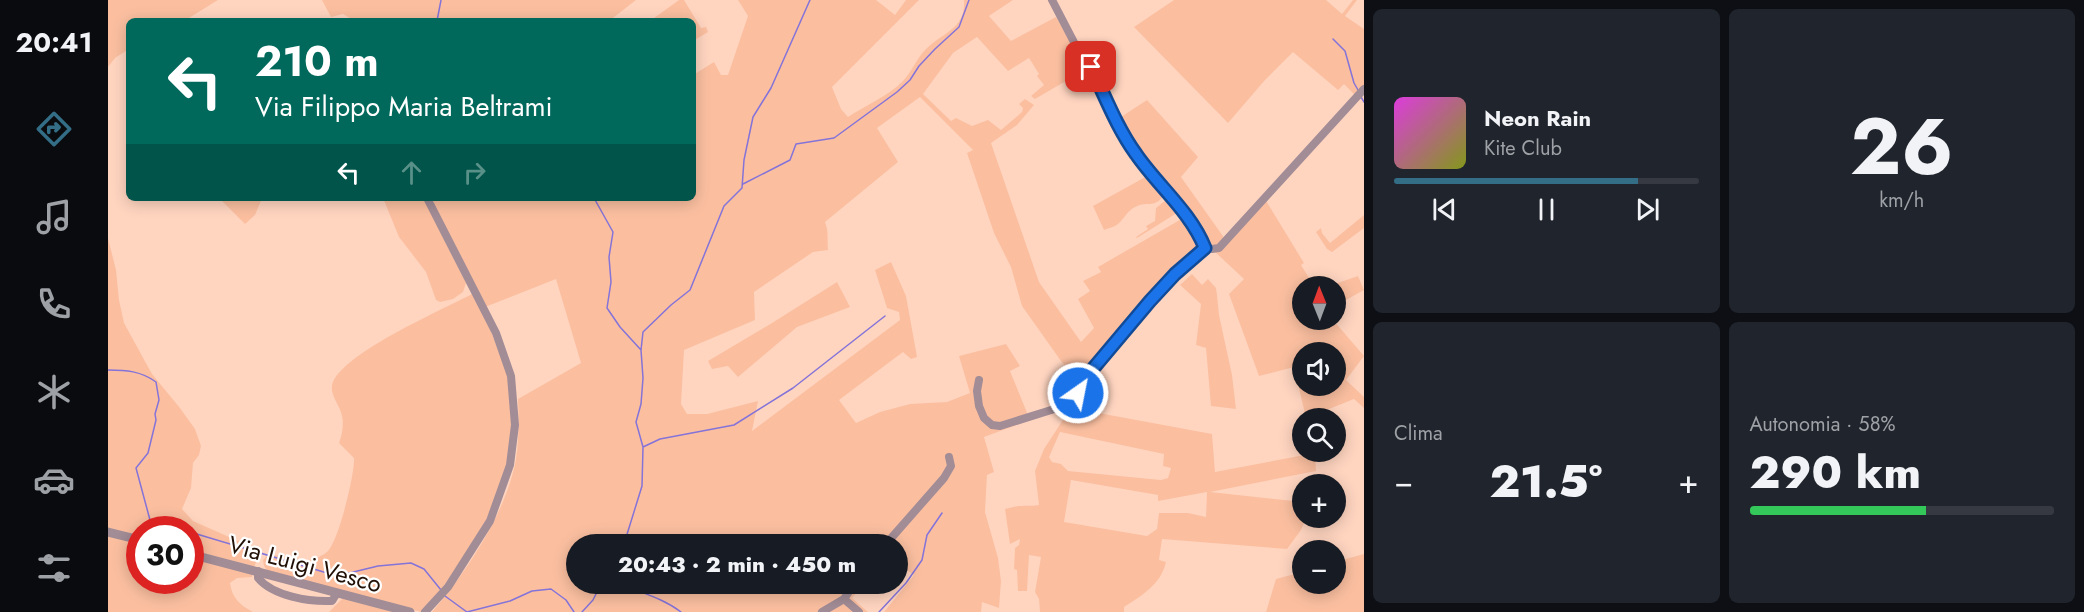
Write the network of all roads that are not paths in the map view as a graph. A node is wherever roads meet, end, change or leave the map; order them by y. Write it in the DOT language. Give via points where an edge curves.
graph roads {
  1 [pos="1052,0"];
  2 [pos="1361,92"];
  3 [pos="429,201"];
  4 [pos="1205,248"];
  5 [pos="979,380"];
  6 [pos="950,457"];
  7 [pos="108,532"];
  8 [pos="895,534"];
  9 [pos="126,536"];
  10 [pos="204,558"];
  11 [pos="258,572"];
  12 [pos="337,592"];
  13 [pos="847,594"];
  14 [pos="843,599"];
  15 [pos="410,612"];
  16 [pos="425,612"];
  17 [pos="822,612"];
  18 [pos="859,612"];
  1 -- 4 [label="street" via="1137,157 1187,217"];
  2 -- 4 [label="street" via="1219,248"];
  3 -- 16 [label="street" via="496,333 511,376 515,425 510,465 490,521 448,587"];
  4 -- 5 [label="street" via="1169,280 1086,377 1072,402 1030,418 992,425 979,406"];
  6 -- 8 [label="street" via="951,466 944,478"];
  7 -- 9 [label="street"];
  10 -- 11 [label="street, Via Luigi Vesco"];
  11 -- 12 [label="street, Via Luigi Vesco"];
  11 -- 12 [label="street" via="263,585 285,594 319,602 332,601"];
  12 -- 15 [label="street, Via Luigi Vesco"];
  13 -- 14 [label="street"];
  14 -- 17 [label="street"];
  14 -- 18 [label="street"];
}
